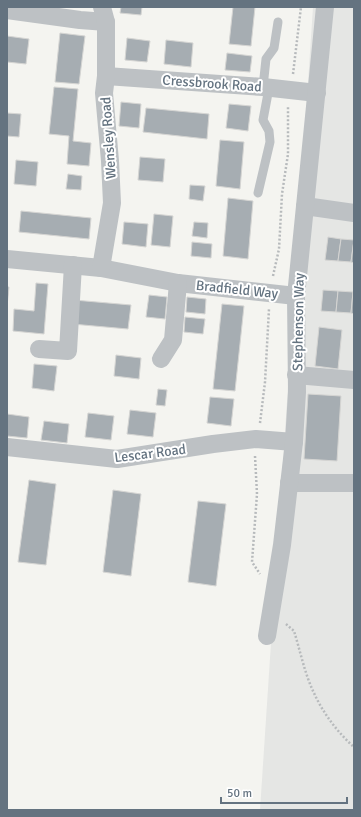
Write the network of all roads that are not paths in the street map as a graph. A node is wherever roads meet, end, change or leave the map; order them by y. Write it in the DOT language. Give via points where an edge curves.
graph roads {
  1 [pos="325,7"];
  2 [pos="7,10"];
  3 [pos="104,14"];
  4 [pos="278,22"];
  5 [pos="106,76"];
  6 [pos="266,87"];
  7 [pos="317,93"];
  8 [pos="258,193"];
  9 [pos="305,206"];
  10 [pos="354,213"];
  11 [pos="7,259"];
  12 [pos="73,265"];
  13 [pos="101,268"];
  14 [pos="178,283"];
  15 [pos="296,296"];
  16 [pos="39,349"];
  17 [pos="161,359"];
  18 [pos="296,375"];
  19 [pos="354,380"];
  20 [pos="294,442"];
  21 [pos="7,447"];
  22 [pos="354,482"];
  23 [pos="289,483"];
  24 [pos="267,636"];
  1 -- 7 [label="street, Stephenson Way"];
  2 -- 3 [label="street"];
  3 -- 5 [label="street, Wensley Road"];
  4 -- 6 [label="lane" via="274,48 266,59"];
  5 -- 6 [label="street, Cressbrook Road"];
  5 -- 13 [label="street, Wensley Road" via="104,93 112,203"];
  6 -- 7 [label="street, Cressbrook Road"];
  6 -- 8 [label="lane" via="263,120 269,131 270,142"];
  7 -- 9 [label="street, Stephenson Way"];
  9 -- 10 [label="street"];
  9 -- 15 [label="street, Stephenson Way"];
  11 -- 12 [label="street, Bradfield Way"];
  12 -- 13 [label="street, Bradfield Way"];
  12 -- 16 [label="street" via="68,351"];
  13 -- 14 [label="street, Bradfield Way"];
  14 -- 15 [label="street, Bradfield Way"];
  14 -- 17 [label="street, Bradfield Way" via="173,340"];
  15 -- 18 [label="street, Stephenson Way"];
  18 -- 19 [label="street"];
  18 -- 20 [label="street, Stephenson Way"];
  20 -- 21 [label="street, Lescar Road" via="256,439 117,459"];
  20 -- 23 [label="street, Stephenson Way"];
  22 -- 23 [label="street"];
  23 -- 24 [label="street, Stephenson Way"];
}
